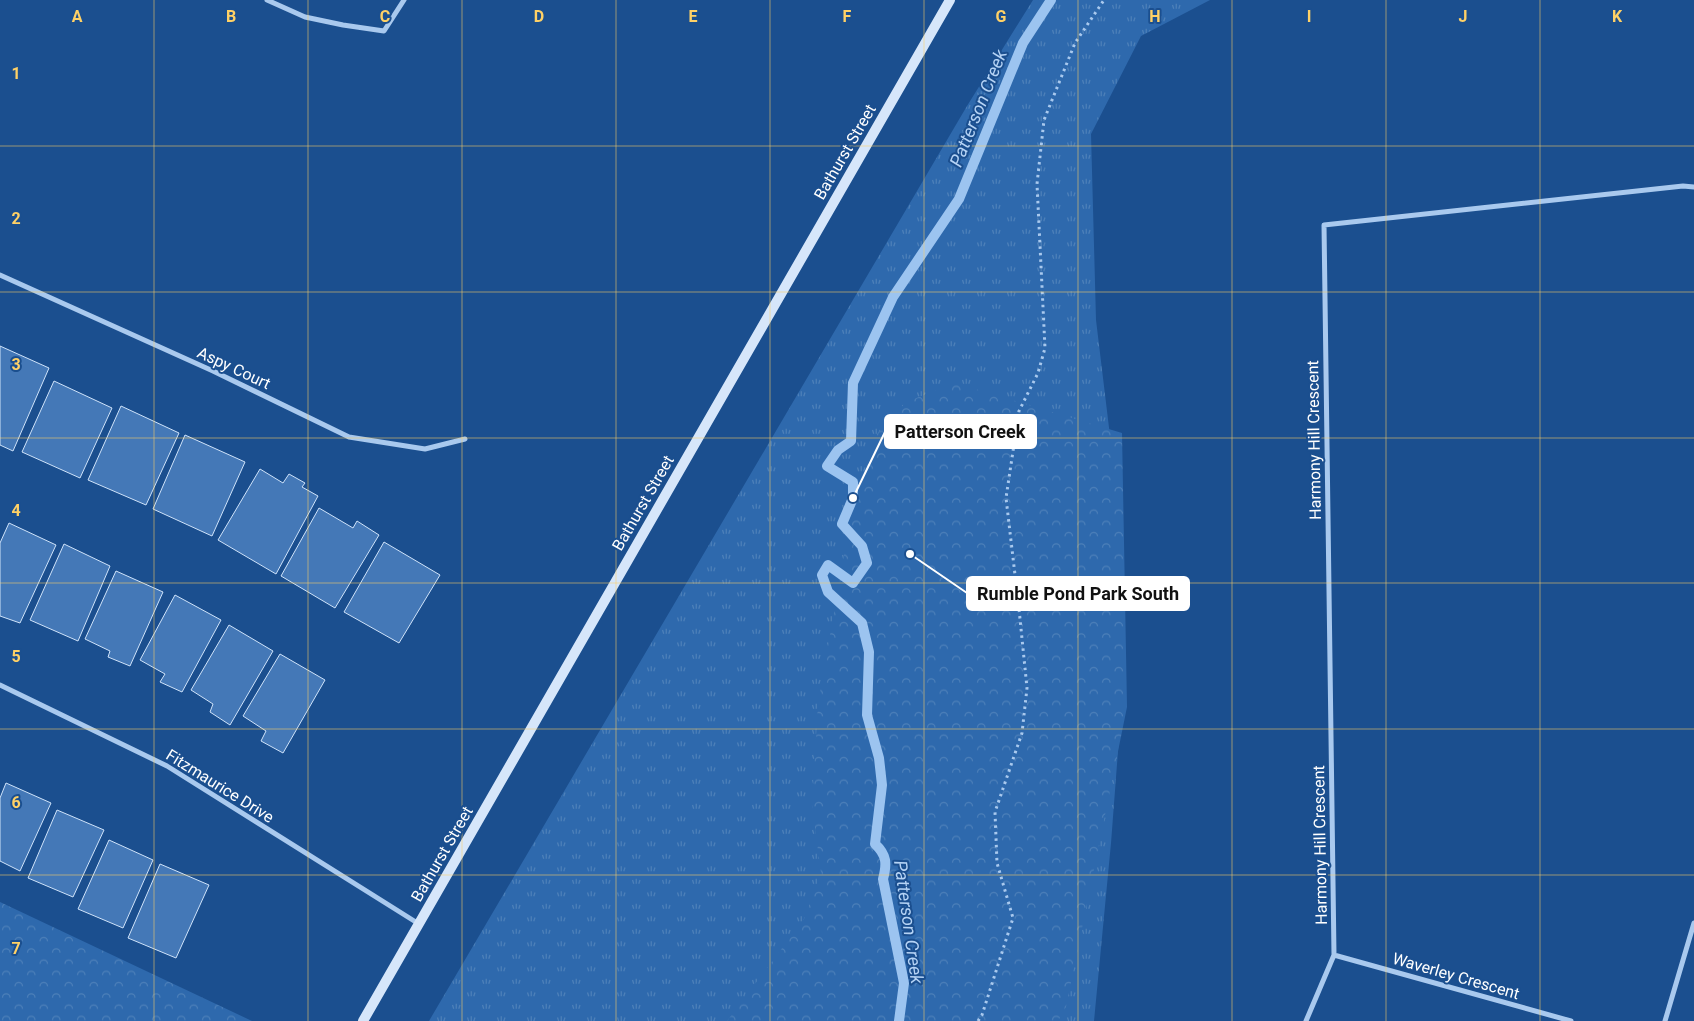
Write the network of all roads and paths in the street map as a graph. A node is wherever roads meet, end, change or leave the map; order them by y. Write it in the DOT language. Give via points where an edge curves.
graph roads {
  1 [pos="267,0"];
  2 [pos="404,0"];
  3 [pos="950,0"];
  4 [pos="1104,0"];
  5 [pos="1694,187"];
  6 [pos="0,275"];
  7 [pos="464,439"];
  8 [pos="0,684"];
  9 [pos="1694,923"];
  10 [pos="419,924"];
  11 [pos="1334,955"];
  12 [pos="363,1021"];
  13 [pos="978,1021"];
  14 [pos="1306,1021"];
  15 [pos="1571,1021"];
  16 [pos="1665,1021"];
  1 -- 2 [label="street" via="305,17 384,31"];
  3 -- 10 [label="main road, Bathurst Street"];
  4 -- 13 [label="path" via="1075,43 1044,120 1037,184 1045,348 1038,373 1019,411 1006,498 1027,688 1022,733 995,812 996,863 1012,918"];
  5 -- 11 [label="street, Harmony Hill Crescent" via="1324,225"];
  6 -- 7 [label="street, Aspy Court" via="349,436 424,449"];
  8 -- 10 [label="street, Fitzmaurice Drive" via="168,766"];
  9 -- 16 [label="street"];
  10 -- 12 [label="main road, Bathurst Street"];
  11 -- 14 [label="street, Harmony Hill Crescent"];
  11 -- 15 [label="street, Waverley Crescent"];
}
